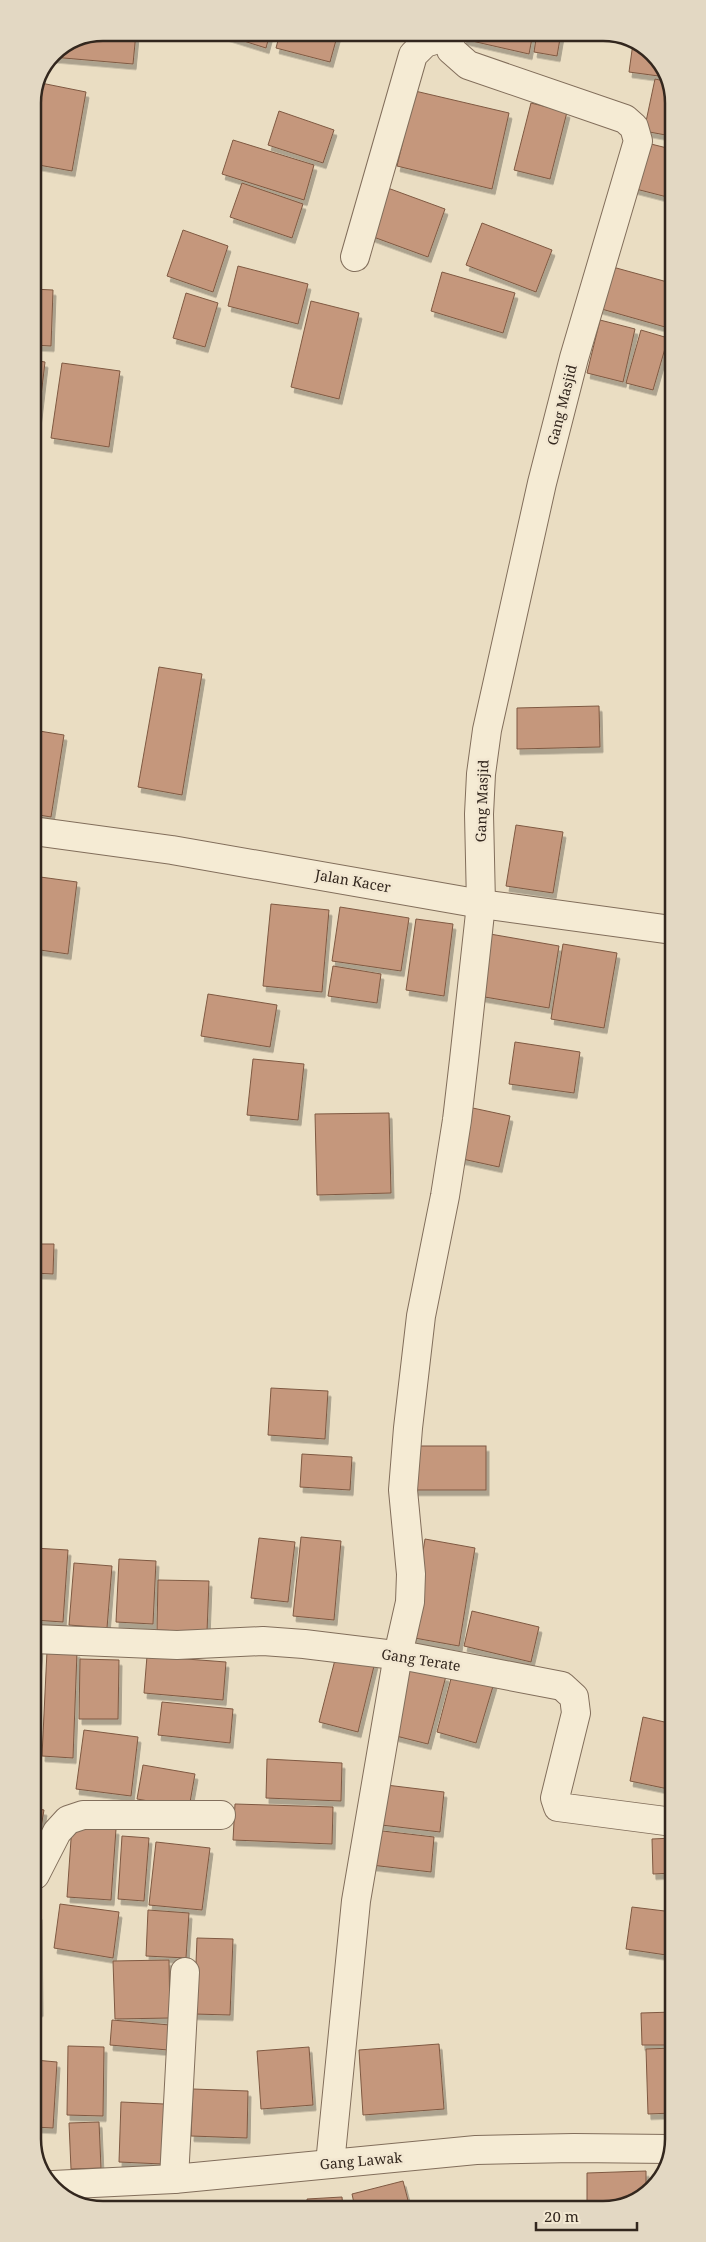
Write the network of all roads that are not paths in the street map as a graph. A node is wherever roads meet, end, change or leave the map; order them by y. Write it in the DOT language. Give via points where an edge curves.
graph roads {
  1 [pos="430,41"];
  2 [pos="449,41"];
  3 [pos="355,257"];
  4 [pos="41,832"];
  5 [pos="481,904"];
  6 [pos="665,929"];
  7 [pos="41,1639"];
  8 [pos="398,1655"];
  9 [pos="222,1815"];
  10 [pos="665,1821"];
  11 [pos="41,1862"];
  12 [pos="186,1972"];
  13 [pos="664,2149"];
  14 [pos="330,2164"];
  15 [pos="174,2179"];
  16 [pos="62,2185"];
  1 -- 3 [label="street" via="413,55"];
  2 -- 5 [label="street, Gang Masjid" via="451,50 468,64 625,119 634,127 638,141 574,358 542,483 487,730 480,774"];
  4 -- 5 [label="street, Jalan Kacer" via="172,850"];
  5 -- 6 [label="street, Jalan Kacer"];
  5 -- 8 [label="street, Gang Masjid" via="458,1120 421,1316 408,1428 403,1490 411,1574 410,1602"];
  7 -- 8 [label="street, Gang Terate" via="177,1645 263,1641"];
  8 -- 10 [label="street, Gang Terate" via="562,1686 574,1697 576,1713 555,1798 558,1807"];
  8 -- 14 [label="street, Gang Masjid" via="356,1902"];
  9 -- 11 [label="street" via="83,1815 68,1820 57,1832"];
  12 -- 15 [label="street"];
  13 -- 14 [label="street, Gang Lawak" via="476,2150"];
  14 -- 15 [label="street, Gang Lawak"];
  15 -- 16 [label="street, Gang Lawak"];
}
